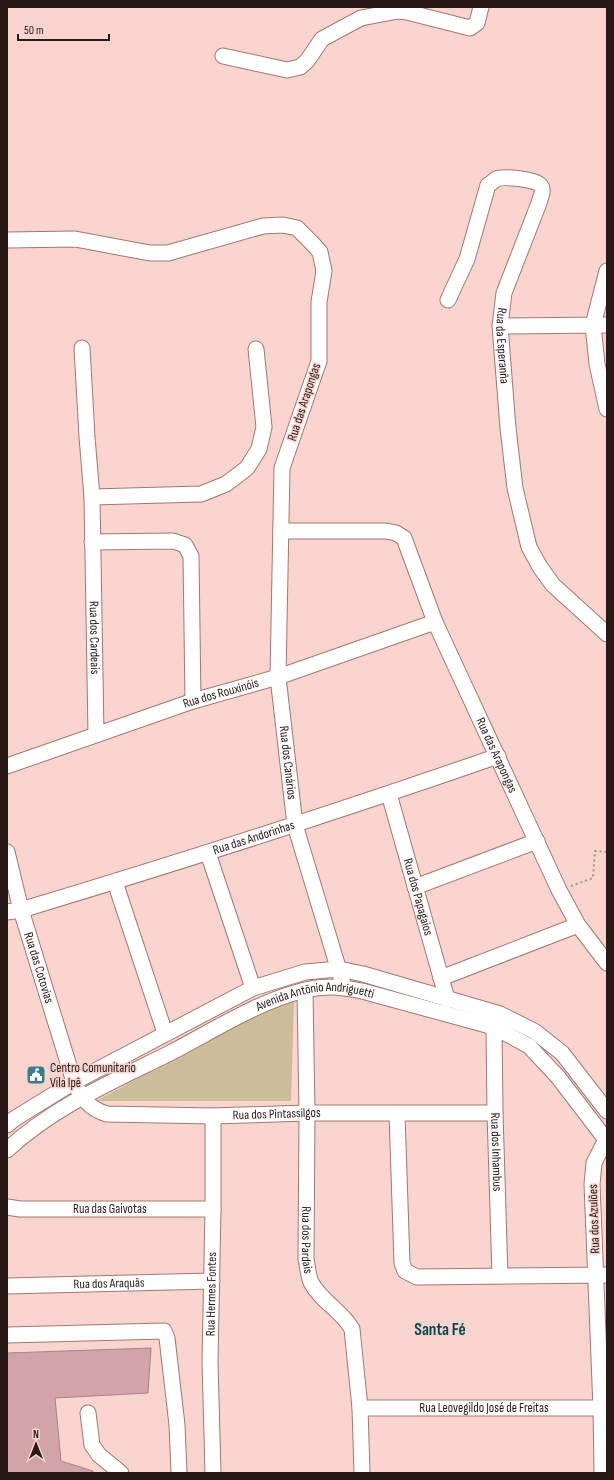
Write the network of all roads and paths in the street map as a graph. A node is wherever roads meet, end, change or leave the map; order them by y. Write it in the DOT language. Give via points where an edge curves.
graph roads {
  1 [pos="481,7"];
  2 [pos="223,56"];
  3 [pos="7,240"];
  4 [pos="607,271"];
  5 [pos="448,300"];
  6 [pos="600,325"];
  7 [pos="500,326"];
  8 [pos="82,348"];
  9 [pos="256,349"];
  10 [pos="607,410"];
  11 [pos="92,497"];
  12 [pos="281,531"];
  13 [pos="92,542"];
  14 [pos="435,622"];
  15 [pos="607,634"];
  16 [pos="278,676"];
  17 [pos="193,701"];
  18 [pos="96,734"];
  19 [pos="498,756"];
  20 [pos="7,766"];
  21 [pos="389,794"];
  22 [pos="295,825"];
  23 [pos="537,841"];
  24 [pos="7,852"];
  25 [pos="607,852"];
  26 [pos="208,853"];
  27 [pos="115,882"];
  28 [pos="415,886"];
  29 [pos="559,890"];
  30 [pos="14,911"];
  31 [pos="578,925"];
  32 [pos="607,963"];
  33 [pos="339,969"];
  34 [pos="441,978"];
  35 [pos="344,987"];
  36 [pos="253,988"];
  37 [pos="305,990"];
  38 [pos="447,999"];
  39 [pos="494,1027"];
  40 [pos="165,1033"];
  41 [pos="74,1082"];
  42 [pos="81,1097"];
  43 [pos="607,1111"];
  44 [pos="307,1113"];
  45 [pos="494,1113"];
  46 [pos="397,1114"];
  47 [pos="213,1116"];
  48 [pos="7,1125"];
  49 [pos="606,1139"];
  50 [pos="7,1150"];
  51 [pos="7,1207"];
  52 [pos="213,1210"];
  53 [pos="602,1275"];
  54 [pos="500,1276"];
  55 [pos="212,1282"];
  56 [pos="7,1286"];
  57 [pos="7,1335"];
  58 [pos="360,1408"];
  59 [pos="604,1408"];
  60 [pos="88,1413"];
  61 [pos="121,1473"];
  62 [pos="179,1473"];
  63 [pos="212,1473"];
  64 [pos="362,1473"];
  65 [pos="602,1473"];
  1 -- 2 [label="street" via="478,23 470,28 408,12 361,18 322,39 307,61 287,70"];
  3 -- 12 [label="street, Rua das Arapongas" via="74,240 168,254 263,226 283,224 297,228 312,242 320,252 324,271 319,302 319,361 282,468"];
  4 -- 6 [label="street"];
  5 -- 7 [label="street, Rua da Esperanña" via="467,259 488,186 497,179 535,182 542,190 539,203 504,292"];
  6 -- 7 [label="street"];
  6 -- 10 [label="street" via="597,364"];
  7 -- 15 [label="street, Rua da Esperanña" via="515,488 529,547 553,585"];
  8 -- 11 [label="street, Rua dos Cardeais"];
  9 -- 11 [label="street" via="264,427 259,449 247,468 226,484 201,494"];
  11 -- 13 [label="street, Rua dos Cardeais"];
  12 -- 14 [label="street, Rua das Arapongas" via="396,533 404,538"];
  12 -- 16 [label="street, Rua dos Canários"];
  13 -- 17 [label="street" via="173,541 185,545 191,556"];
  13 -- 18 [label="street, Rua dos Cardeais"];
  14 -- 16 [label="street, Rua dos Rouxinóis"];
  14 -- 19 [label="street, Rua das Arapongas"];
  16 -- 17 [label="street, Rua dos Rouxinóis"];
  16 -- 22 [label="street, Rua dos Canários"];
  17 -- 18 [label="street, Rua dos Rouxinóis"];
  18 -- 20 [label="street, Rua dos Rouxinóis"];
  19 -- 21 [label="street, Rua das Andorinhas"];
  19 -- 23 [label="street, Rua das Arapongas"];
  21 -- 22 [label="street, Rua das Andorinhas"];
  21 -- 28 [label="street, Rua dos Papagaios"];
  22 -- 26 [label="street, Rua das Andorinhas"];
  22 -- 33 [label="street, Rua dos Canários"];
  23 -- 28 [label="street"];
  23 -- 29 [label="street, Rua das Arapongas"];
  24 -- 30 [label="street, Rua das Cotovias"];
  25 -- 29 [label="path" via="595,851 594,878"];
  26 -- 27 [label="street, Rua das Andorinhas"];
  26 -- 36 [label="street"];
  27 -- 30 [label="street, Rua das Andorinhas"];
  27 -- 40 [label="street"];
  28 -- 34 [label="street, Rua dos Papagaios"];
  29 -- 31 [label="street, Rua das Arapongas"];
  30 -- 41 [label="street, Rua das Cotovias"];
  31 -- 32 [label="street, Rua das Arapongas"];
  31 -- 34 [label="street"];
  33 -- 35 [label="street, Rua dos Canários"];
  33 -- 36 [label="street, Avenida Antônio Andriguetti" via="305,972"];
  33 -- 38 [label="street, Avenida Antônio Andriguetti"];
  34 -- 38 [label="street, Rua dos Papagaios"];
  35 -- 37 [label="street, Avenida Antônio Andriguetti" via="326,986"];
  35 -- 39 [label="street, Avenida Antônio Andriguetti" via="382,995"];
  36 -- 40 [label="street, Avenida Antônio Andriguetti"];
  37 -- 42 [label="street, Avenida Antônio Andriguetti" via="263,1004"];
  37 -- 44 [label="street, Rua dos Pardais"];
  38 -- 43 [label="street, Avenida Antônio Andriguetti" via="500,1014 534,1031 562,1053"];
  39 -- 45 [label="street, Rua dos Inhambus"];
  39 -- 49 [label="street, Avenida Antônio Andriguetti" via="529,1046 558,1077"];
  40 -- 41 [label="street, Avenida Antônio Andriguetti"];
  41 -- 42 [label="street, Rua dos Pintassilgos"];
  41 -- 48 [label="street, Avenida Antônio Andriguetti"];
  42 -- 47 [label="street, Rua dos Pintassilgos" via="94,1109 107,1114"];
  42 -- 50 [label="street, Avenida Antônio Andriguetti" via="18,1139"];
  44 -- 46 [label="street, Rua dos Pintassilgos"];
  44 -- 47 [label="street, Rua dos Pintassilgos"];
  44 -- 58 [label="street, Rua dos Pardais" via="306,1259 311,1283 347,1320 352,1329"];
  45 -- 46 [label="street, Rua dos Pintassilgos"];
  45 -- 54 [label="street, Rua dos Inhambus"];
  46 -- 54 [label="street" via="402,1263 405,1271 417,1277"];
  47 -- 52 [label="street, Rua Hermes Fontes"];
  49 -- 53 [label="street, Rua dos Azulões" via="594,1163 592,1184"];
  51 -- 52 [label="street, Rua das Gaivotas"];
  52 -- 55 [label="street, Rua Hermes Fontes"];
  53 -- 54 [label="street"];
  53 -- 59 [label="street, Rua dos Azulões"];
  55 -- 56 [label="street, Rua dos Araquãs"];
  55 -- 63 [label="street, Rua Hermes Fontes"];
  57 -- 62 [label="street" via="164,1331 167,1338 177,1425"];
  58 -- 59 [label="street, Rua Leovegildo José de Freitas"];
  58 -- 64 [label="street, Rua dos Pardais"];
  59 -- 65 [label="street, Rua dos Azulões"];
  60 -- 61 [label="street" via="92,1445 99,1455"];
}
